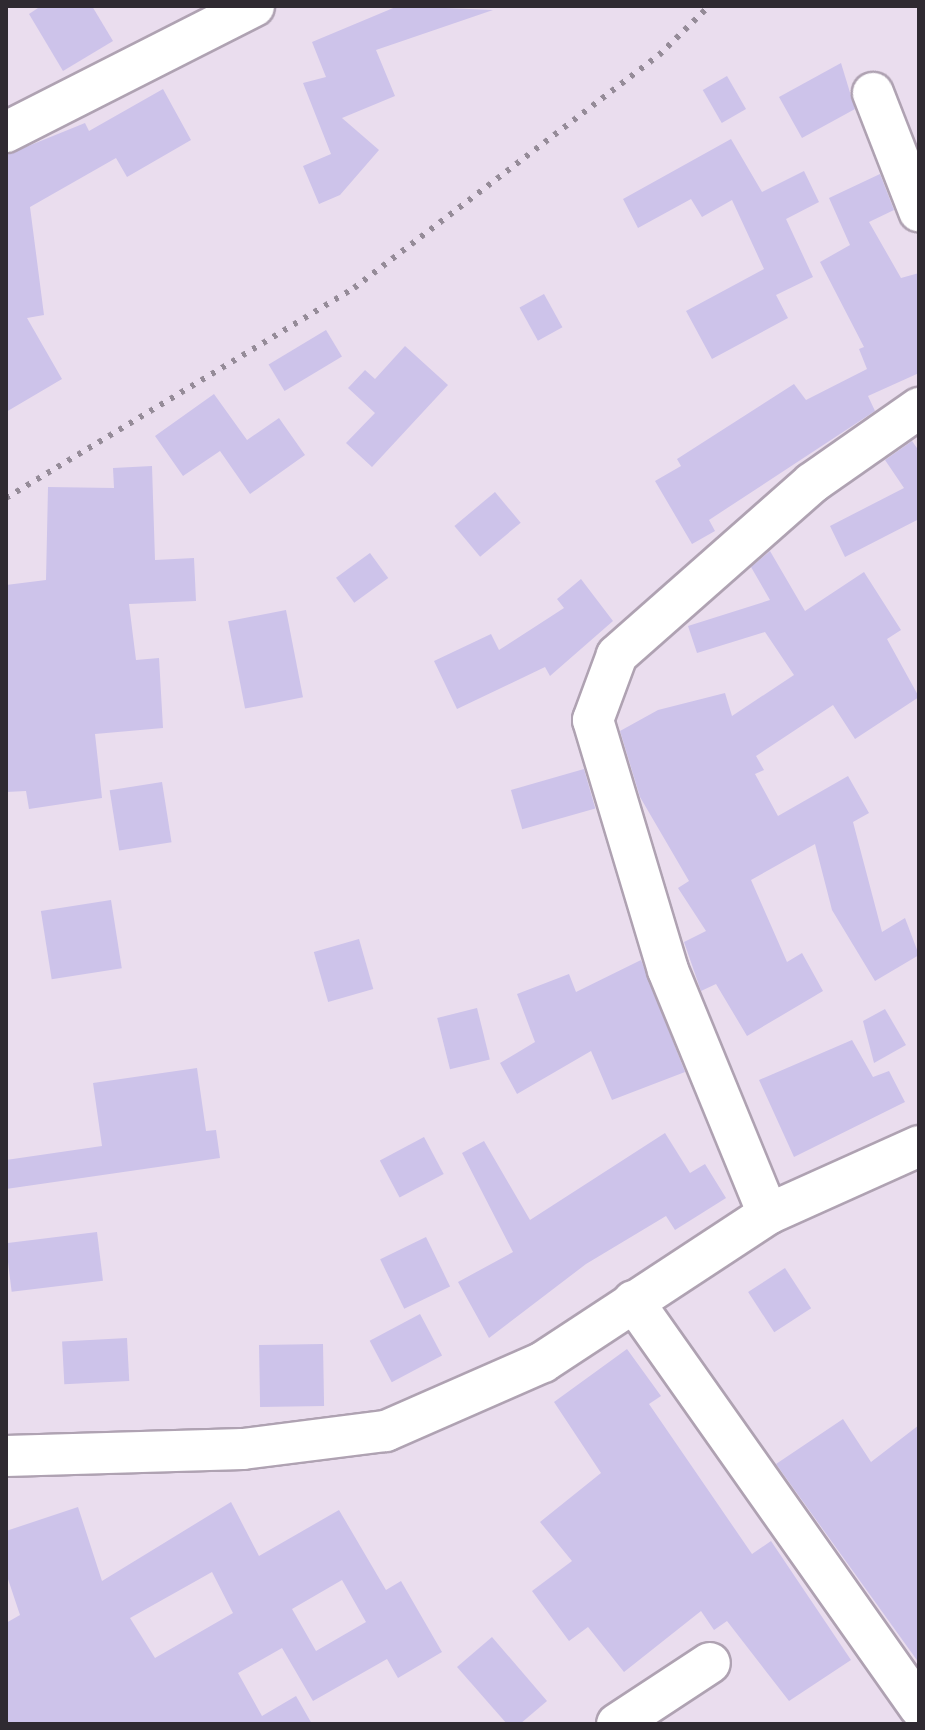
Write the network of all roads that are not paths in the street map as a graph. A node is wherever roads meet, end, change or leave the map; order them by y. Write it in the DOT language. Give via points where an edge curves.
graph roads {
  1 [pos="254,6"];
  2 [pos="873,93"];
  3 [pos="6,132"];
  4 [pos="919,211"];
  5 [pos="919,408"];
  6 [pos="919,1146"];
  7 [pos="768,1214"];
  8 [pos="633,1301"];
  9 [pos="6,1456"];
  10 [pos="710,1663"];
  11 [pos="919,1707"];
  12 [pos="617,1724"];
  1 -- 3 [label="street"];
  2 -- 4 [label="street"];
  5 -- 7 [label="street" via="812,483 617,655 593,720 668,970"];
  6 -- 7 [label="street"];
  7 -- 8 [label="street"];
  8 -- 9 [label="street" via="543,1362 386,1431 243,1449"];
  8 -- 11 [label="street"];
  10 -- 12 [label="street"];
}
